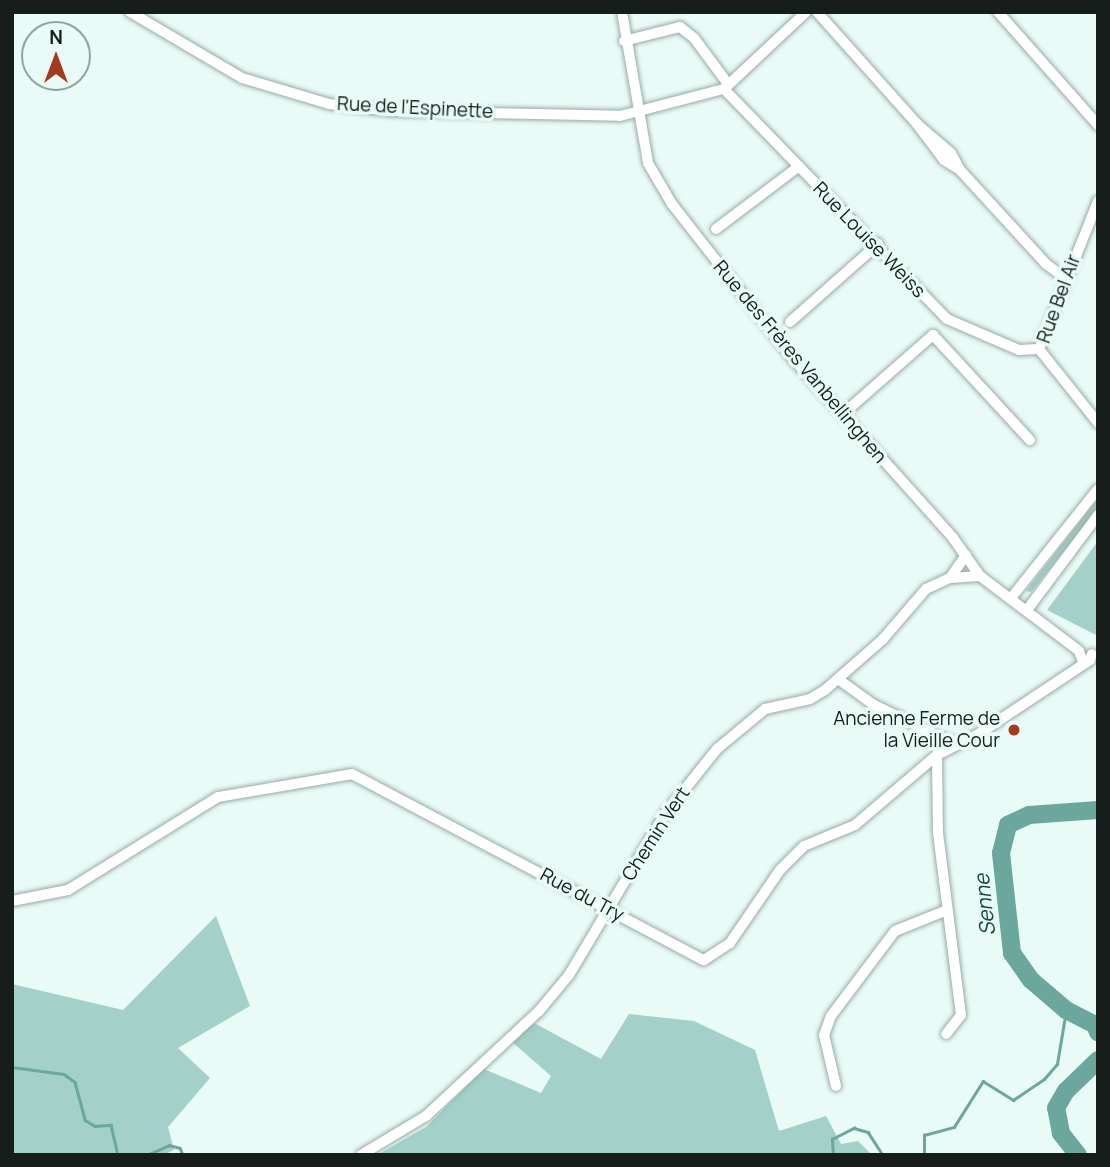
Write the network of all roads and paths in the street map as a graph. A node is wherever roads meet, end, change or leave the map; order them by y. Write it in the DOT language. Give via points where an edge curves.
graph roads {
  1 [pos="130,12"];
  2 [pos="622,12"];
  3 [pos="806,12"];
  4 [pos="817,12"];
  5 [pos="998,12"];
  6 [pos="624,41"];
  7 [pos="726,87"];
  8 [pos="637,112"];
  9 [pos="1098,125"];
  10 [pos="797,167"];
  11 [pos="1098,201"];
  12 [pos="716,229"];
  13 [pos="878,244"];
  14 [pos="1067,279"];
  15 [pos="790,322"];
  16 [pos="1039,349"];
  17 [pos="843,414"];
  18 [pos="1098,423"];
  19 [pos="1030,440"];
  20 [pos="1098,489"];
  21 [pos="1098,515"];
  22 [pos="966,555"];
  23 [pos="980,576"];
  24 [pos="950,578"];
  25 [pos="1010,598"];
  26 [pos="1027,610"];
  27 [pos="1088,655"];
  28 [pos="838,679"];
  29 [pos="955,744"];
  30 [pos="937,755"];
  31 [pos="12,901"];
  32 [pos="608,909"];
  33 [pos="947,910"];
  34 [pos="946,1034"];
  35 [pos="836,1086"];
  36 [pos="362,1155"];
  1 -- 8 [label="street, Rue de l'Espinette" via="242,78 329,104 390,111 620,116"];
  2 -- 6 [label="street, Rue des Frères Vanbellinghen"];
  3 -- 7 [label="street"];
  4 -- 14 [label="street" via="917,124 951,153 960,170 1046,264"];
  5 -- 9 [label="street"];
  6 -- 7 [label="street, Rue Louise Weiss" via="680,27 694,38"];
  6 -- 8 [label="street, Rue des Frères Vanbellinghen"];
  7 -- 8 [label="street, Rue de l'Espinette"];
  7 -- 10 [label="street, Rue Louise Weiss"];
  8 -- 17 [label="street, Rue des Frères Vanbellinghen" via="648,163 660,186 794,360"];
  10 -- 12 [label="street"];
  10 -- 13 [label="street, Rue Louise Weiss"];
  11 -- 14 [label="street, Rue Bel Air"];
  13 -- 15 [label="street"];
  13 -- 16 [label="street, Rue Louise Weiss" via="947,319 1018,349"];
  14 -- 16 [label="street, Rue Bel Air"];
  16 -- 18 [label="street, Rue Bel Air"];
  17 -- 19 [label="street" via="933,335"];
  17 -- 22 [label="street, Rue des Frères Vanbellinghen"];
  20 -- 25 [label="street"];
  21 -- 26 [label="street"];
  22 -- 23 [label="street, Rue des Frères Vanbellinghen"];
  22 -- 24 [label="street, Chemin Vert"];
  23 -- 24 [label="street, Chemin Vert"];
  23 -- 25 [label="street, Rue des Frères Vanbellinghen"];
  24 -- 28 [label="street, Chemin Vert" via="926,589 883,639"];
  25 -- 26 [label="street, Rue des Frères Vanbellinghen"];
  26 -- 27 [label="street, Rue des Frères Vanbellinghen"];
  27 -- 29 [label="street, Rue du Try" via="977,735"];
  28 -- 29 [label="street" via="874,705"];
  28 -- 32 [label="street, Chemin Vert" via="810,699 765,709 717,749 665,814"];
  29 -- 30 [label="street, Rue du Try"];
  30 -- 32 [label="street, Rue du Try" via="855,825 804,846 780,870 730,943 704,960"];
  30 -- 33 [label="street" via="938,833"];
  31 -- 32 [label="street, Rue du Try" via="68,890 218,797 352,774"];
  32 -- 36 [label="street, Chemin Vert" via="569,975 539,1011 426,1115"];
  33 -- 34 [label="street" via="961,1015"];
  33 -- 35 [label="street" via="895,931 831,1016 824,1035"];
}
